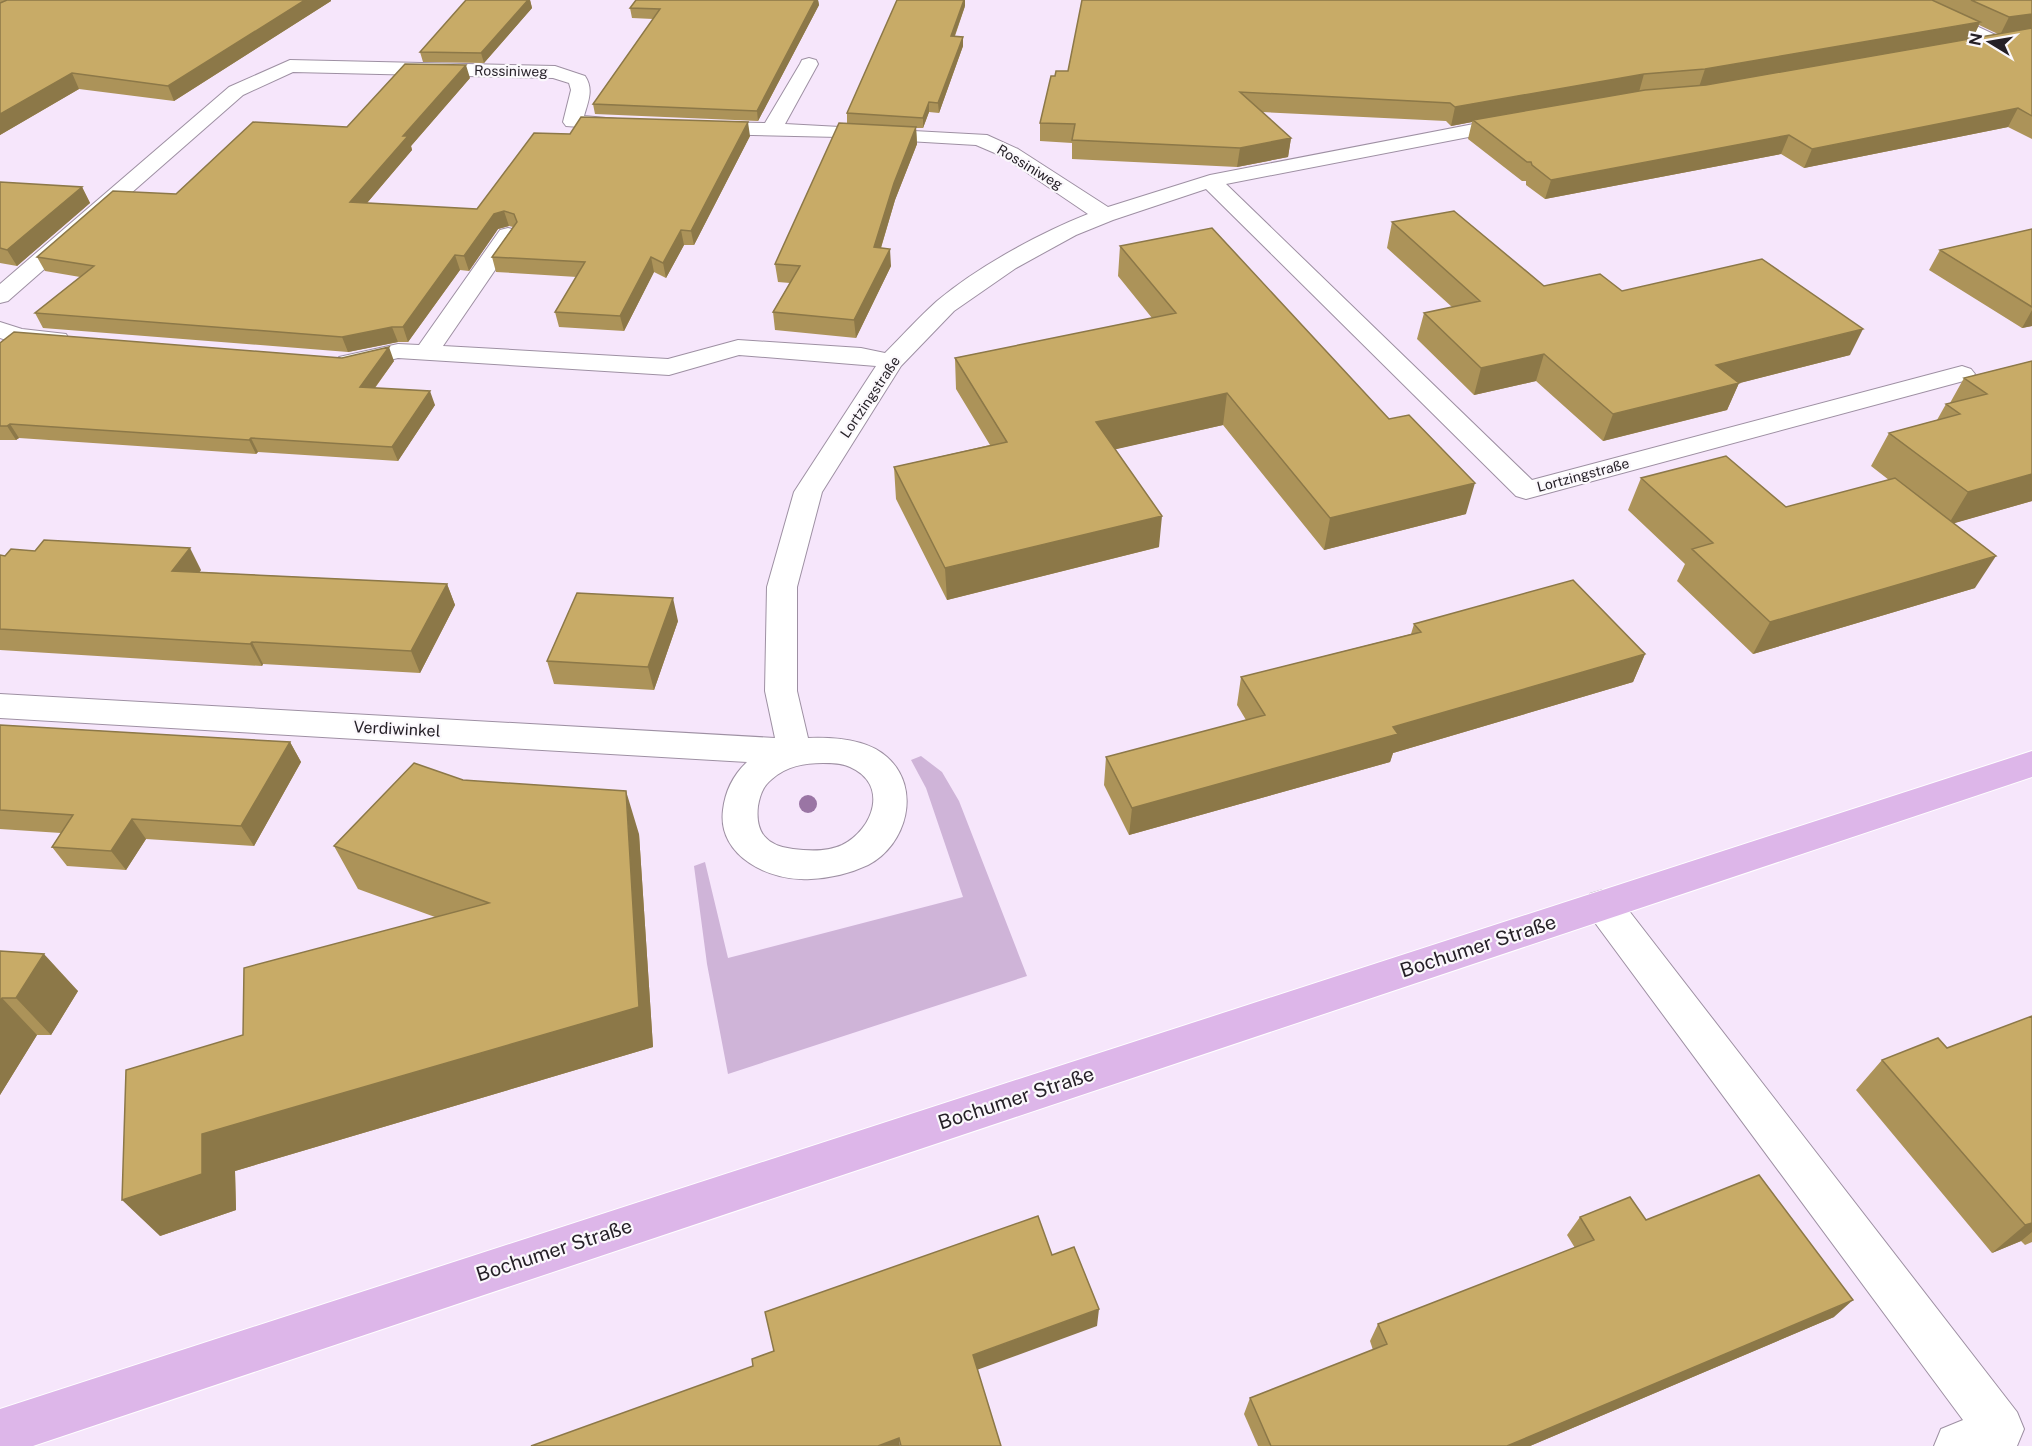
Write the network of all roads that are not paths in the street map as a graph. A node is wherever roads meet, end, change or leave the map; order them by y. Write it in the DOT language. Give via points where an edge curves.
graph roads {
  1 [pos="1907,0"];
  2 [pos="2021,39"];
  3 [pos="1998,43"];
  4 [pos="1963,49"];
  5 [pos="808,64"];
  6 [pos="1536,119"];
  7 [pos="642,125"];
  8 [pos="688,127"];
  9 [pos="771,130"];
  10 [pos="1210,180"];
  11 [pos="1105,215"];
  12 [pos="508,235"];
  13 [pos="0,296"];
  14 [pos="0,329"];
  15 [pos="76,341"];
  16 [pos="426,352"];
  17 [pos="324,360"];
  18 [pos="891,362"];
  19 [pos="1962,374"];
  20 [pos="0,706"];
  21 [pos="795,752"];
  22 [pos="2032,764"];
  23 [pos="1603,905"];
  24 [pos="0,1433"];
  25 [pos="1991,1440"];
  1 -- 3 [label="street"];
  2 -- 3 [label="street"];
  3 -- 4 [label="street"];
  5 -- 9 [label="street"];
  6 -- 10 [label="street, Lortzingstraße"];
  7 -- 13 [label="street, Rossiniweg" via="573,122 581,90 578,80 555,72 290,66 236,91"];
  8 -- 9 [label="street, Rossiniweg"];
  9 -- 11 [label="street, Rossiniweg" via="980,139 1011,153"];
  10 -- 11 [label="street, Lortzingstraße"];
  10 -- 19 [label="street, Lortzingstraße" via="1526,490"];
  11 -- 18 [label="street, Lortzingstraße" via="1008,263 946,306"];
  12 -- 16 [label="street"];
  14 -- 15 [label="street" via="18,336"];
  16 -- 17 [label="street" via="398,351 348,362"];
  16 -- 18 [label="street" via="669,367 738,347 861,356"];
  18 -- 21 [label="street, Lortzingstraße" via="808,492 782,587 781,692"];
  20 -- 21 [label="street, Verdiwinkel"];
  22 -- 23 [label="main road, Bochumer Straße"];
  23 -- 24 [label="main road, Bochumer Straße"];
  23 -- 25 [label="street"];
}
